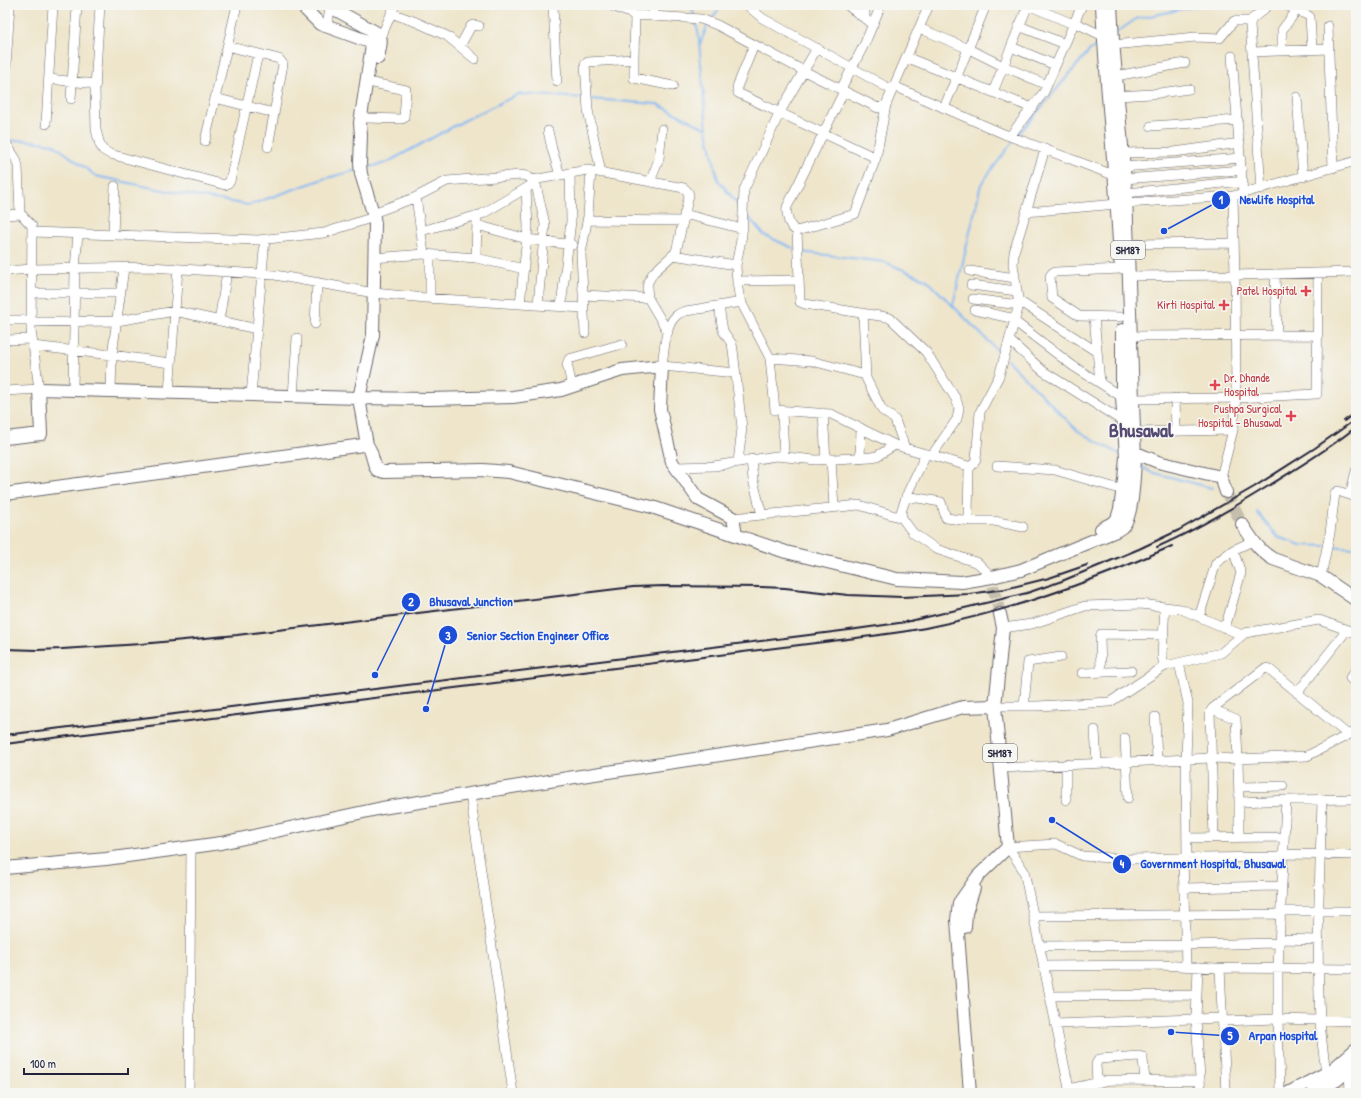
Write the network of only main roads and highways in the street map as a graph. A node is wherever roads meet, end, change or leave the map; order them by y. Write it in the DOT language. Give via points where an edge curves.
graph roads {
  1 [pos="302,6"];
  2 [pos="330,6"];
  3 [pos="1102,6"];
  4 [pos="1108,40"];
  5 [pos="377,41"];
  6 [pos="366,101"];
  7 [pos="361,135"];
  8 [pos="1121,174"];
  9 [pos="1123,200"];
  10 [pos="1125,273"];
  11 [pos="359,398"];
  12 [pos="1127,398"];
  13 [pos="5,438"];
  14 [pos="367,445"];
  15 [pos="1131,456"];
  16 [pos="1226,492"];
  17 [pos="5,494"];
  18 [pos="1242,524"];
  19 [pos="736,535"];
  20 [pos="1356,600"];
  21 [pos="1000,614"];
  22 [pos="995,706"];
  23 [pos="5,868"];
  24 [pos="1356,1049"];
  25 [pos="971,1055"];
  26 [pos="1352,1066"];
  27 [pos="1325,1090"];
  28 [pos="970,1093"];
  29 [pos="977,1093"];
  30 [pos="1288,1093"];
  31 [pos="1313,1093"];
  1 -- 5 [label="main road" via="317,22 370,42"];
  2 -- 5 [label="main road" via="379,34"];
  3 -- 4 [label="main road, SH187"];
  4 -- 8 [label="main road, SH187"];
  4 -- 8 [label="main road, SH187" via="1116,76 1122,153"];
  5 -- 6 [label="main road"];
  5 -- 6 [label="main road" via="373,82"];
  6 -- 7 [label="main road" via="366,118"];
  6 -- 7 [label="main road" via="360,123"];
  7 -- 11 [label="main road" via="360,169 373,215 374,293 373,335"];
  8 -- 9 [label="main road, SH187"];
  9 -- 10 [label="main road, SH187"];
  9 -- 10 [label="main road, SH187" via="1128,244"];
  10 -- 12 [label="main road, SH187" via="1122,317"];
  10 -- 12 [label="main road, SH187" via="1130,336"];
  11 -- 13 [label="main road" via="39,389 41,434"];
  11 -- 14 [label="main road"];
  11 -- 19 [label="main road" via="513,396 561,390 622,370 662,366 660,409 672,462 698,499 732,518"];
  12 -- 15 [label="main road, SH187" via="1124,422"];
  12 -- 15 [label="main road, SH187" via="1134,432"];
  14 -- 17 [label="main road"];
  14 -- 19 [label="main road" via="374,466 384,472 509,472 652,507"];
  15 -- 16 [label="main road" via="1222,477"];
  15 -- 19 [label="main road, SH187" via="1127,483 1128,518 1120,529 995,579 962,582 897,579 786,552"];
  18 -- 20 [label="main road" via="1266,555 1321,576"];
  21 -- 22 [label="main road, SH187" via="1003,628"];
  22 -- 23 [label="main road" via="963,707 887,730 382,808 191,848"];
  22 -- 25 [label="main road, SH187" via="1008,847 976,880 965,920 962,940"];
  24 -- 30 [label="main road" via="1326,1074"];
  25 -- 28 [label="main road"];
  25 -- 29 [label="main road"];
  26 -- 27 [label="main road"];
  27 -- 31 [label="main road"];
}
